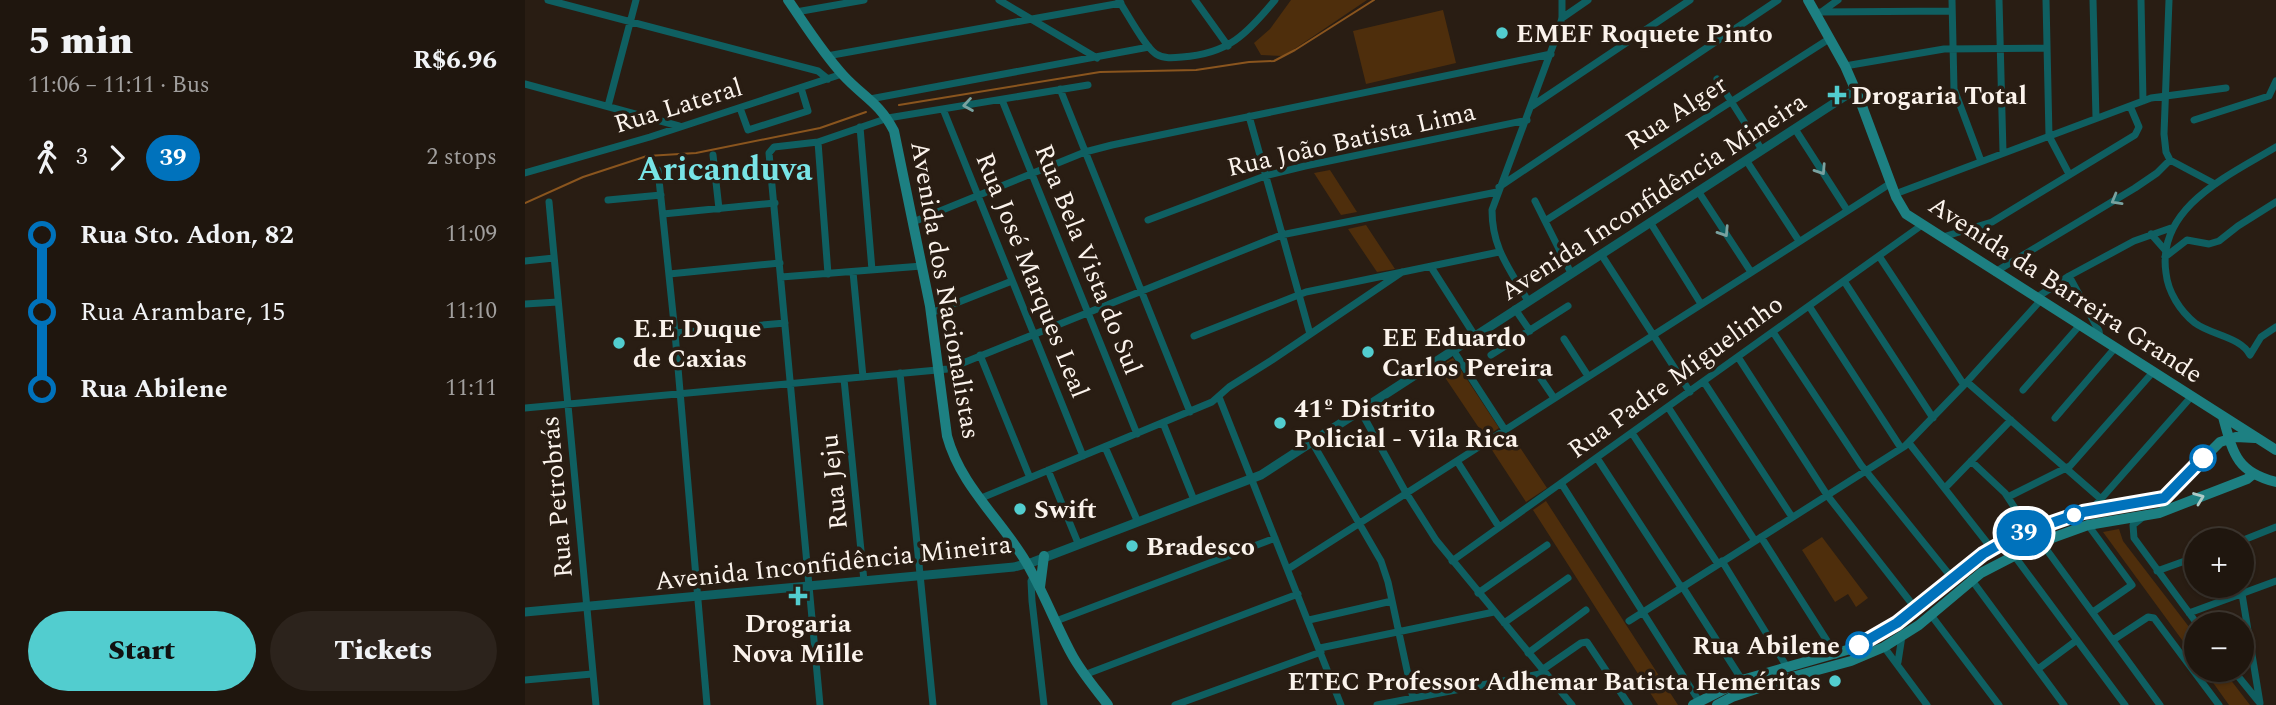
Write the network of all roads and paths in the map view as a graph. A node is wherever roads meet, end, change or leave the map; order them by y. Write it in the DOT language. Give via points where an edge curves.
graph roads {
  1 [pos="548,0"];
  2 [pos="636,0"];
  3 [pos="788,0"];
  4 [pos="864,0"];
  5 [pos="999,0"];
  6 [pos="1195,0"];
  7 [pos="1275,0"];
  8 [pos="1562,0"];
  9 [pos="1588,0"];
  10 [pos="1690,0"];
  11 [pos="1778,0"];
  12 [pos="1808,0"];
  13 [pos="1838,0"];
  14 [pos="1952,0"];
  15 [pos="1999,0"];
  16 [pos="2046,0"];
  17 [pos="2093,0"];
  18 [pos="2141,0"];
  19 [pos="2169,0"];
  20 [pos="1120,2"];
  21 [pos="1952,11"];
  22 [pos="796,12"];
  23 [pos="1818,13"];
  24 [pos="1562,18"];
  25 [pos="1032,19"];
  26 [pos="630,21"];
  27 [pos="1829,39"];
  28 [pos="1228,46"];
  29 [pos="1149,47"];
  30 [pos="2047,48"];
  31 [pos="1953,49"];
  32 [pos="2000,49"];
  33 [pos="1551,54"];
  34 [pos="827,56"];
  35 [pos="1097,58"];
  36 [pos="1845,66"];
  37 [pos="842,74"];
  38 [pos="828,79"];
  39 [pos="1717,79"];
  40 [pos="2276,81"];
  41 [pos="525,85"];
  42 [pos="1088,85"];
  43 [pos="801,88"];
  44 [pos="2226,88"];
  45 [pos="1060,89"];
  46 [pos="1856,89"];
  47 [pos="2165,95"];
  48 [pos="870,99"];
  49 [pos="2273,99"];
  50 [pos="1002,100"];
  51 [pos="1731,101"];
  52 [pos="2143,101"];
  53 [pos="608,106"];
  54 [pos="1532,106"];
  55 [pos="2130,106"];
  56 [pos="740,108"];
  57 [pos="943,109"];
  58 [pos="1249,116"];
  59 [pos="888,118"];
  60 [pos="2096,118"];
  61 [pos="1527,120"];
  62 [pos="2194,120"];
  63 [pos="679,126"];
  64 [pos="860,127"];
  65 [pos="1794,129"];
  66 [pos="2049,136"];
  67 [pos="818,142"];
  68 [pos="2276,147"];
  69 [pos="1762,150"];
  70 [pos="1085,152"];
  71 [pos="2003,152"];
  72 [pos="713,155"];
  73 [pos="1746,160"];
  74 [pos="2170,160"];
  75 [pos="1982,161"];
  76 [pos="658,170"];
  77 [pos="525,173"];
  78 [pos="1032,174"];
  79 [pos="2069,174"];
  80 [pos="1265,176"];
  81 [pos="2215,184"];
  82 [pos="1893,188"];
  83 [pos="1498,190"];
  84 [pos="1698,191"];
  85 [pos="661,195"];
  86 [pos="978,196"];
  87 [pos="608,200"];
  88 [pos="1535,201"];
  89 [pos="549,202"];
  90 [pos="2276,202"];
  91 [pos="775,203"];
  92 [pos="719,209"];
  93 [pos="1847,210"];
  94 [pos="663,214"];
  95 [pos="1148,220"];
  96 [pos="1545,221"];
  97 [pos="913,222"];
  98 [pos="1650,222"];
  99 [pos="1922,225"];
  100 [pos="2172,228"];
  101 [pos="1281,234"];
  102 [pos="2151,234"];
  103 [pos="1942,237"];
  104 [pos="1799,241"];
  105 [pos="1499,252"];
  106 [pos="2165,253"];
  107 [pos="1601,254"];
  108 [pos="1879,256"];
  109 [pos="554,258"];
  110 [pos="525,261"];
  111 [pos="780,263"];
  112 [pos="922,266"];
  113 [pos="1431,267"];
  114 [pos="873,270"];
  115 [pos="853,272"];
  116 [pos="1402,272"];
  117 [pos="1751,272"];
  118 [pos="1995,272"];
  119 [pos="1571,273"];
  120 [pos="670,274"];
  121 [pos="828,274"];
  122 [pos="2069,276"];
  123 [pos="781,277"];
  124 [pos="1012,281"];
  125 [pos="1844,281"];
  126 [pos="1141,291"];
  127 [pos="1298,295"];
  128 [pos="2038,299"];
  129 [pos="1528,301"];
  130 [pos="558,302"];
  131 [pos="525,304"];
  132 [pos="1701,304"];
  133 [pos="1568,306"];
  134 [pos="1809,306"];
  135 [pos="1515,309"];
  136 [pos="1088,312"];
  137 [pos="931,313"];
  138 [pos="785,323"];
  139 [pos="2080,326"];
  140 [pos="2276,327"];
  141 [pos="1530,331"];
  142 [pos="1773,332"];
  143 [pos="675,333"];
  144 [pos="1034,334"];
  145 [pos="1310,334"];
  146 [pos="1194,335"];
  147 [pos="1653,335"];
  148 [pos="1475,336"];
  149 [pos="2100,338"];
  150 [pos="1565,339"];
  151 [pos="2115,348"];
  152 [pos="1453,350"];
  153 [pos="981,355"];
  154 [pos="1492,355"];
  155 [pos="1738,357"];
  156 [pos="940,369"];
  157 [pos="1535,370"];
  158 [pos="2153,372"];
  159 [pos="900,373"];
  160 [pos="1588,376"];
  161 [pos="863,377"];
  162 [pos="844,379"];
  163 [pos="1704,382"];
  164 [pos="790,384"];
  165 [pos="1966,384"];
  166 [pos="2023,390"];
  167 [pos="1690,392"];
  168 [pos="680,394"];
  169 [pos="1219,397"];
  170 [pos="2191,397"];
  171 [pos="1554,398"];
  172 [pos="568,404"];
  173 [pos="1668,407"];
  174 [pos="525,408"];
  175 [pos="1360,410"];
  176 [pos="1190,412"];
  177 [pos="1933,418"];
  178 [pos="2055,418"];
  179 [pos="2011,420"];
  180 [pos="2224,420"];
  181 [pos="1163,423"];
  182 [pos="1505,430"];
  183 [pos="1632,433"];
  184 [pos="1137,434"];
  185 [pos="2229,438"];
  186 [pos="2258,439"];
  187 [pos="1312,442"];
  188 [pos="1909,443"];
  189 [pos="1105,447"];
  190 [pos="1901,448"];
  191 [pos="2211,450"];
  192 [pos="2276,450"];
  193 [pos="1083,456"];
  194 [pos="1597,458"];
  195 [pos="1457,461"];
  196 [pos="1972,461"];
  197 [pos="2066,468"];
  198 [pos="1048,470"];
  199 [pos="1866,471"];
  200 [pos="2252,475"];
  201 [pos="1030,478"];
  202 [pos="1252,478"];
  203 [pos="2275,482"];
  204 [pos="1561,483"];
  205 [pos="1945,488"];
  206 [pos="1407,494"];
  207 [pos="2276,494"];
  208 [pos="1827,495"];
  209 [pos="2007,497"];
  210 [pos="979,499"];
  211 [pos="1194,499"];
  212 [pos="2101,499"];
  213 [pos="2092,509"];
  214 [pos="1792,517"];
  215 [pos="2143,517"];
  216 [pos="1137,520"];
  217 [pos="1359,524"];
  218 [pos="2088,525"];
  219 [pos="1499,527"];
  220 [pos="2276,527"];
  221 [pos="2030,531"];
  222 [pos="2254,536"];
  223 [pos="1275,538"];
  224 [pos="1758,539"];
  225 [pos="2041,542"];
  226 [pos="1078,543"];
  227 [pos="1548,545"];
  228 [pos="1992,549"];
  229 [pos="2013,554"];
  230 [pos="1044,556"];
  231 [pos="1452,561"];
  232 [pos="2184,561"];
  233 [pos="1720,563"];
  234 [pos="1027,564"];
  235 [pos="1288,569"];
  236 [pos="2157,571"];
  237 [pos="920,576"];
  238 [pos="1033,577"];
  239 [pos="1568,578"];
  240 [pos="1952,578"];
  241 [pos="1972,579"];
  242 [pos="864,581"];
  243 [pos="2276,581"];
  244 [pos="809,586"];
  245 [pos="1682,587"];
  246 [pos="2254,589"];
  247 [pos="1040,590"];
  248 [pos="1478,593"];
  249 [pos="1298,594"];
  250 [pos="698,597"];
  251 [pos="2231,598"];
  252 [pos="2243,598"];
  253 [pos="1392,601"];
  254 [pos="1048,605"];
  255 [pos="587,606"];
  256 [pos="1916,609"];
  257 [pos="1586,610"];
  258 [pos="1034,611"];
  259 [pos="1644,611"];
  260 [pos="525,612"];
  261 [pos="1494,612"];
  262 [pos="2093,612"];
  263 [pos="2188,612"];
  264 [pos="2192,612"];
  265 [pos="1931,615"];
  266 [pos="1309,620"];
  267 [pos="1056,621"];
  268 [pos="1629,621"];
  269 [pos="1504,623"];
  270 [pos="1398,631"];
  271 [pos="1903,635"];
  272 [pos="2077,640"];
  273 [pos="2113,640"];
  274 [pos="1884,647"];
  275 [pos="1321,650"];
  276 [pos="1528,653"];
  277 [pos="1836,654"];
  278 [pos="1898,662"];
  279 [pos="1787,667"];
  280 [pos="2038,669"];
  281 [pos="1773,670"];
  282 [pos="1544,671"];
  283 [pos="592,674"];
  284 [pos="1084,675"];
  285 [pos="525,680"];
  286 [pos="1742,680"];
  287 [pos="2243,682"];
  288 [pos="1763,687"];
  289 [pos="1419,700"];
  290 [pos="1696,703"];
  291 [pos="2261,704"];
  292 [pos="596,705"];
  293 [pos="707,705"];
  294 [pos="820,705"];
  295 [pos="933,705"];
  296 [pos="1044,705"];
  297 [pos="1108,705"];
  298 [pos="1175,705"];
  299 [pos="1341,705"];
  300 [pos="1377,705"];
  301 [pos="1572,705"];
  302 [pos="1629,705"];
  303 [pos="1717,705"];
  304 [pos="1927,705"];
  305 [pos="1999,705"];
  306 [pos="2064,705"];
  307 [pos="2125,705"];
  308 [pos="2160,705"];
  309 [pos="2219,705"];
  1 -- 26 [label="street"];
  2 -- 26 [label="street"];
  3 -- 22 [label="main road, Avenida dos Nacionalistas"];
  4 -- 22 [label="street"];
  5 -- 25 [label="street"];
  6 -- 28 [label="street"];
  7 -- 28 [label="street" via="1249,32"];
  8 -- 24 [label="street"];
  9 -- 24 [label="street"];
  10 -- 54 [label="street"];
  11 -- 83 [label="street"];
  12 -- 23 [label="main road, Avenida da Barreira Grande"];
  13 -- 23 [label="street"];
  14 -- 21 [label="street"];
  15 -- 32 [label="street"];
  16 -- 30 [label="street"];
  17 -- 60 [label="street"];
  18 -- 52 [label="street"];
  19 -- 47 [label="street"];
  20 -- 25 [label="street"];
  20 -- 29 [label="street"];
  21 -- 23 [label="street"];
  21 -- 31 [label="street"];
  22 -- 34 [label="main road, Avenida dos Nacionalistas"];
  23 -- 27 [label="main road, Avenida da Barreira Grande"];
  24 -- 33 [label="street"];
  25 -- 34 [label="street"];
  25 -- 35 [label="street"];
  26 -- 38 [label="street" via="818,71"];
  26 -- 53 [label="street"];
  27 -- 36 [label="main road, Avenida da Barreira Grande"];
  27 -- 51 [label="street, Rua Alger"];
  28 -- 29 [label="street" via="1196,56 1166,58"];
  29 -- 35 [label="street"];
  30 -- 32 [label="street"];
  30 -- 66 [label="street"];
  31 -- 32 [label="street"];
  31 -- 36 [label="street"];
  31 -- 75 [label="street" via="1955,96"];
  32 -- 71 [label="street"];
  33 -- 54 [label="street"];
  33 -- 58 [label="street"];
  34 -- 37 [label="main road, Avenida dos Nacionalistas"];
  35 -- 48 [label="street"];
  36 -- 46 [label="main road, Avenida da Barreira Grande"];
  37 -- 38 [label="street, Rua Lateral"];
  37 -- 48 [label="main road, Avenida dos Nacionalistas"];
  38 -- 43 [label="street, Rua Lateral"];
  39 -- 51 [label="street"];
  40 -- 49 [label="street"];
  41 -- 53 [label="street"];
  42 -- 45 [label="street"];
  43 -- 56 [label="street, Rua Lateral"];
  43 -- 56 [label="street" via="808,110 797,116 748,130"];
  44 -- 47 [label="street"];
  45 -- 50 [label="street"];
  45 -- 70 [label="street"];
  46 -- 65 [label="street, Avenida Inconfidência Mineira"];
  46 -- 82 [label="main road, Avenida da Barreira Grande"];
  47 -- 52 [label="street"];
  47 -- 74 [label="street" via="2164,134"];
  48 -- 59 [label="main road, Avenida dos Nacionalistas"];
  49 -- 62 [label="street"];
  50 -- 57 [label="street, one-way"];
  50 -- 78 [label="street, Rua Bela Vista do Sul"];
  51 -- 69 [label="street"];
  51 -- 96 [label="street, Rua Alger"];
  52 -- 55 [label="street"];
  53 -- 63 [label="street"];
  54 -- 61 [label="street"];
  55 -- 60 [label="street"];
  55 -- 79 [label="street" via="2138,132"];
  56 -- 63 [label="street, Rua Lateral"];
  57 -- 59 [label="street"];
  57 -- 86 [label="street, Rua José Marques Leal"];
  58 -- 70 [label="street"];
  58 -- 80 [label="street"];
  59 -- 64 [label="street"];
  59 -- 97 [label="main road, Avenida dos Nacionalistas"];
  60 -- 66 [label="street"];
  61 -- 80 [label="street, Rua João Batista Lima"];
  61 -- 83 [label="street"];
  63 -- 77 [label="street, Rua Lateral"];
  64 -- 67 [label="street"];
  64 -- 114 [label="street"];
  65 -- 69 [label="street, Avenida Inconfidência Mineira"];
  65 -- 93 [label="street, one-way"];
  66 -- 71 [label="street"];
  66 -- 79 [label="street"];
  67 -- 91 [label="street" via="780,145 769,153"];
  67 -- 121 [label="street"];
  68 -- 81 [label="street"];
  69 -- 73 [label="street, Avenida Inconfidência Mineira"];
  70 -- 78 [label="street"];
  70 -- 126 [label="street"];
  71 -- 75 [label="street"];
  72 -- 92 [label="street"];
  73 -- 84 [label="street, Avenida Inconfidência Mineira"];
  73 -- 104 [label="street"];
  74 -- 81 [label="street"];
  74 -- 118 [label="street, one-way" via="2135,188"];
  75 -- 82 [label="street"];
  76 -- 85 [label="street"];
  78 -- 86 [label="street"];
  78 -- 136 [label="street, Rua Bela Vista do Sul"];
  79 -- 103 [label="street" via="1984,226"];
  80 -- 95 [label="street, Rua João Batista Lima"];
  80 -- 101 [label="street"];
  81 -- 100 [label="street"];
  82 -- 93 [label="street"];
  82 -- 99 [label="main road, Avenida da Barreira Grande" via="1906,214"];
  83 -- 101 [label="street"];
  83 -- 105 [label="street" via="1492,220"];
  84 -- 98 [label="street, Avenida Inconfidência Mineira"];
  84 -- 117 [label="street, one-way"];
  85 -- 87 [label="street"];
  85 -- 94 [label="street"];
  86 -- 97 [label="street"];
  86 -- 124 [label="street, Rua José Marques Leal"];
  88 -- 96 [label="street"];
  89 -- 109 [label="street, Rua Petrobrás"];
  90 -- 106 [label="street" via="2219,241 2187,240"];
  91 -- 92 [label="street"];
  91 -- 111 [label="street"];
  92 -- 94 [label="street"];
  93 -- 104 [label="street"];
  94 -- 120 [label="street"];
  96 -- 119 [label="street"];
  97 -- 112 [label="main road, Avenida dos Nacionalistas"];
  98 -- 107 [label="street, Avenida Inconfidência Mineira"];
  98 -- 132 [label="street"];
  99 -- 103 [label="main road, Avenida da Barreira Grande"];
  99 -- 108 [label="street, Rua Padre Miguelinho"];
  100 -- 102 [label="street"];
  100 -- 106 [label="street"];
  101 -- 126 [label="street"];
  101 -- 127 [label="street"];
  102 -- 106 [label="street"];
  102 -- 122 [label="street"];
  103 -- 118 [label="main road, Avenida da Barreira Grande"];
  104 -- 117 [label="street"];
  105 -- 113 [label="street"];
  105 -- 129 [label="street"];
  106 -- 140 [label="street" via="2166,276 2175,299 2203,328 2241,345 2250,355 2261,337"];
  107 -- 119 [label="street, Avenida Inconfidência Mineira"];
  107 -- 147 [label="street"];
  108 -- 125 [label="street, Rua Padre Miguelinho"];
  108 -- 165 [label="street"];
  109 -- 110 [label="street"];
  109 -- 130 [label="street, Rua Petrobrás"];
  111 -- 120 [label="street"];
  111 -- 123 [label="street"];
  112 -- 114 [label="street"];
  112 -- 137 [label="main road, Avenida dos Nacionalistas"];
  113 -- 116 [label="street"];
  113 -- 148 [label="street"];
  114 -- 115 [label="street"];
  115 -- 121 [label="street"];
  115 -- 161 [label="street"];
  116 -- 127 [label="street"];
  116 -- 145 [label="street"];
  117 -- 132 [label="street"];
  118 -- 128 [label="main road, Avenida da Barreira Grande"];
  119 -- 129 [label="street, Avenida Inconfidência Mineira"];
  120 -- 143 [label="street"];
  121 -- 123 [label="street"];
  122 -- 128 [label="street"];
  122 -- 149 [label="street"];
  123 -- 138 [label="street"];
  124 -- 137 [label="street"];
  124 -- 144 [label="street, Rua José Marques Leal"];
  125 -- 134 [label="street, Rua Padre Miguelinho"];
  125 -- 177 [label="street"];
  126 -- 136 [label="street"];
  126 -- 176 [label="street"];
  127 -- 145 [label="street"];
  127 -- 146 [label="street"];
  128 -- 139 [label="main road, Avenida da Barreira Grande"];
  128 -- 165 [label="street"];
  129 -- 135 [label="street, Avenida Inconfidência Mineira"];
  130 -- 131 [label="street"];
  130 -- 172 [label="street, Rua Petrobrás"];
  132 -- 147 [label="street"];
  133 -- 141 [label="street"];
  134 -- 142 [label="street, Rua Padre Miguelinho"];
  134 -- 190 [label="street"];
  135 -- 141 [label="street"];
  135 -- 148 [label="street, Avenida Inconfidência Mineira"];
  136 -- 144 [label="street"];
  136 -- 184 [label="street, Rua Bela Vista do Sul"];
  137 -- 156 [label="main road, Avenida dos Nacionalistas"];
  138 -- 143 [label="street"];
  138 -- 164 [label="street"];
  139 -- 149 [label="main road, Avenida da Barreira Grande"];
  139 -- 166 [label="street"];
  141 -- 154 [label="street"];
  142 -- 155 [label="street, Rua Padre Miguelinho"];
  142 -- 199 [label="street"];
  143 -- 168 [label="street"];
  144 -- 153 [label="street"];
  144 -- 193 [label="street, Rua José Marques Leal"];
  145 -- 169 [label="street"];
  147 -- 160 [label="street"];
  147 -- 167 [label="street"];
  148 -- 152 [label="street, Avenida Inconfidência Mineira"];
  149 -- 151 [label="main road, Avenida da Barreira Grande"];
  150 -- 160 [label="street"];
  151 -- 158 [label="main road, Avenida da Barreira Grande"];
  151 -- 178 [label="street"];
  152 -- 175 [label="street, Avenida Inconfidência Mineira"];
  152 -- 182 [label="street"];
  153 -- 156 [label="street"];
  153 -- 201 [label="street"];
  155 -- 163 [label="street, Rua Padre Miguelinho"];
  155 -- 208 [label="street"];
  156 -- 159 [label="street"];
  156 -- 210 [label="main road, Avenida dos Nacionalistas" via="952,453"];
  157 -- 171 [label="street"];
  158 -- 170 [label="main road, Avenida da Barreira Grande"];
  158 -- 197 [label="street"];
  159 -- 161 [label="street"];
  159 -- 237 [label="street"];
  160 -- 171 [label="street"];
  161 -- 162 [label="street"];
  162 -- 164 [label="street"];
  162 -- 242 [label="street, Rua Jeju"];
  163 -- 167 [label="street, Rua Padre Miguelinho"];
  163 -- 214 [label="street"];
  164 -- 168 [label="street"];
  164 -- 244 [label="street"];
  165 -- 177 [label="street"];
  165 -- 179 [label="street"];
  167 -- 173 [label="street, Rua Padre Miguelinho"];
  168 -- 172 [label="street"];
  168 -- 250 [label="street"];
  169 -- 176 [label="street"];
  169 -- 202 [label="street"];
  170 -- 180 [label="main road, Avenida da Barreira Grande"];
  170 -- 212 [label="street"];
  171 -- 182 [label="street"];
  172 -- 174 [label="street"];
  172 -- 255 [label="street, Rua Petrobrás"];
  173 -- 183 [label="street, Rua Padre Miguelinho"];
  173 -- 224 [label="street"];
  175 -- 187 [label="street, Avenida Inconfidência Mineira"];
  175 -- 206 [label="street"];
  176 -- 181 [label="street"];
  177 -- 188 [label="street"];
  179 -- 196 [label="street"];
  179 -- 197 [label="street"];
  180 -- 185 [label="main road"];
  180 -- 186 [label="main road, Avenida da Barreira Grande"];
  180 -- 191 [label="main road"];
  181 -- 184 [label="street"];
  181 -- 211 [label="street"];
  182 -- 195 [label="street"];
  183 -- 194 [label="street, Rua Padre Miguelinho"];
  183 -- 233 [label="street"];
  184 -- 189 [label="street"];
  185 -- 186 [label="main road"];
  185 -- 191 [label="main road"];
  185 -- 200 [label="main road"];
  186 -- 192 [label="main road, Avenida da Barreira Grande"];
  187 -- 202 [label="street, Avenida Inconfidência Mineira"];
  187 -- 217 [label="street"];
  188 -- 190 [label="street"];
  188 -- 205 [label="street"];
  189 -- 193 [label="street"];
  189 -- 216 [label="street"];
  190 -- 199 [label="street"];
  191 -- 213 [label="main road" via="2169,495"];
  193 -- 198 [label="street"];
  194 -- 204 [label="street, Rua Padre Miguelinho"];
  194 -- 245 [label="street"];
  195 -- 206 [label="street"];
  195 -- 219 [label="street"];
  196 -- 205 [label="street"];
  196 -- 209 [label="street"];
  197 -- 209 [label="street"];
  197 -- 212 [label="street"];
  198 -- 201 [label="street"];
  198 -- 226 [label="street"];
  199 -- 208 [label="street"];
  199 -- 240 [label="street"];
  200 -- 203 [label="main road"];
  215 -- 200 [label="main road, one-way"];
  201 -- 210 [label="street"];
  202 -- 211 [label="street, Avenida Inconfidência Mineira"];
  202 -- 223 [label="street"];
  203 -- 207 [label="street"];
  204 -- 219 [label="street, Rua Padre Miguelinho"];
  204 -- 259 [label="street"];
  205 -- 228 [label="street"];
  206 -- 217 [label="street"];
  206 -- 231 [label="street"];
  208 -- 214 [label="street"];
  208 -- 256 [label="street"];
  209 -- 221 [label="street"];
  210 -- 234 [label="main road, Avenida dos Nacionalistas"];
  211 -- 216 [label="street, Avenida Inconfidência Mineira"];
  212 -- 213 [label="street"];
  213 -- 221 [label="main road"];
  214 -- 224 [label="street"];
  215 -- 218 [label="main road"];
  215 -- 236 [label="street" via="2133,525 2132,533"];
  216 -- 226 [label="street, Avenida Inconfidência Mineira"];
  217 -- 235 [label="street"];
  217 -- 253 [label="street" via="1381,561"];
  218 -- 225 [label="main road"];
  218 -- 262 [label="street" via="2132,585"];
  219 -- 231 [label="street, Rua Padre Miguelinho"];
  220 -- 222 [label="street"];
  221 -- 228 [label="main road"];
  223 -- 235 [label="street"];
  223 -- 267 [label="street"];
  224 -- 233 [label="street"];
  224 -- 277 [label="street"];
  225 -- 229 [label="main road"];
  225 -- 262 [label="street"];
  226 -- 230 [label="street, Avenida Inconfidência Mineira"];
  227 -- 248 [label="street"];
  228 -- 240 [label="main road"];
  229 -- 241 [label="main road"];
  229 -- 272 [label="street"];
  230 -- 234 [label="street, Avenida Inconfidência Mineira"];
  230 -- 247 [label="main road"];
  231 -- 248 [label="street"];
  232 -- 236 [label="street"];
  233 -- 245 [label="street"];
  233 -- 279 [label="street"];
  234 -- 237 [label="street, Avenida Inconfidência Mineira"];
  234 -- 238 [label="main road, Avenida dos Nacionalistas"];
  235 -- 249 [label="street"];
  236 -- 263 [label="street"];
  237 -- 242 [label="street, Avenida Inconfidência Mineira"];
  237 -- 295 [label="street"];
  238 -- 247 [label="main road, Avenida dos Nacionalistas"];
  238 -- 258 [label="street"];
  239 -- 269 [label="street"];
  240 -- 256 [label="main road"];
  241 -- 265 [label="main road"];
  241 -- 280 [label="street"];
  242 -- 244 [label="street, Avenida Inconfidência Mineira"];
  243 -- 246 [label="street"];
  244 -- 250 [label="street, Avenida Inconfidência Mineira"];
  244 -- 294 [label="street"];
  245 -- 259 [label="street"];
  245 -- 286 [label="street"];
  247 -- 254 [label="main road, Avenida dos Nacionalistas"];
  248 -- 261 [label="street"];
  249 -- 266 [label="street"];
  249 -- 284 [label="street"];
  250 -- 255 [label="street, Avenida Inconfidência Mineira"];
  250 -- 293 [label="street"];
  251 -- 264 [label="street"];
  252 -- 291 [label="street"];
  253 -- 266 [label="street"];
  253 -- 270 [label="street"];
  254 -- 258 [label="street"];
  254 -- 267 [label="main road, Avenida dos Nacionalistas"];
  255 -- 260 [label="street, Avenida Inconfidência Mineira"];
  255 -- 283 [label="street, Rua Petrobrás"];
  256 -- 277 [label="main road" via="1873,638"];
  257 -- 276 [label="street"];
  258 -- 296 [label="street"];
  259 -- 268 [label="street"];
  259 -- 290 [label="street"];
  261 -- 269 [label="street"];
  261 -- 270 [label="street"];
  262 -- 273 [label="street"];
  265 -- 271 [label="main road"];
  265 -- 305 [label="street"];
  266 -- 275 [label="street"];
  267 -- 284 [label="main road, Avenida dos Nacionalistas"];
  269 -- 276 [label="street"];
  270 -- 275 [label="street"];
  270 -- 289 [label="street"];
  271 -- 274 [label="main road"];
  271 -- 278 [label="street"];
  272 -- 280 [label="street"];
  272 -- 307 [label="street"];
  273 -- 308 [label="street"];
  273 -- 309 [label="street" via="2148,617 2154,618"];
  274 -- 278 [label="street"];
  274 -- 288 [label="main road"];
  275 -- 298 [label="street"];
  275 -- 299 [label="street"];
  276 -- 282 [label="street"];
  277 -- 279 [label="main road"];
  278 -- 304 [label="street"];
  279 -- 281 [label="main road"];
  280 -- 306 [label="street"];
  281 -- 286 [label="main road"];
  281 -- 288 [label="main road" via="1774,677"];
  282 -- 289 [label="street"];
  282 -- 301 [label="street"];
  282 -- 302 [label="street" via="1587,642"];
  283 -- 285 [label="street"];
  283 -- 292 [label="street, Rua Petrobrás"];
  284 -- 297 [label="main road, Avenida dos Nacionalistas"];
  286 -- 290 [label="main road"];
  287 -- 291 [label="street"];
  288 -- 303 [label="main road"];
  289 -- 300 [label="street"];
}
